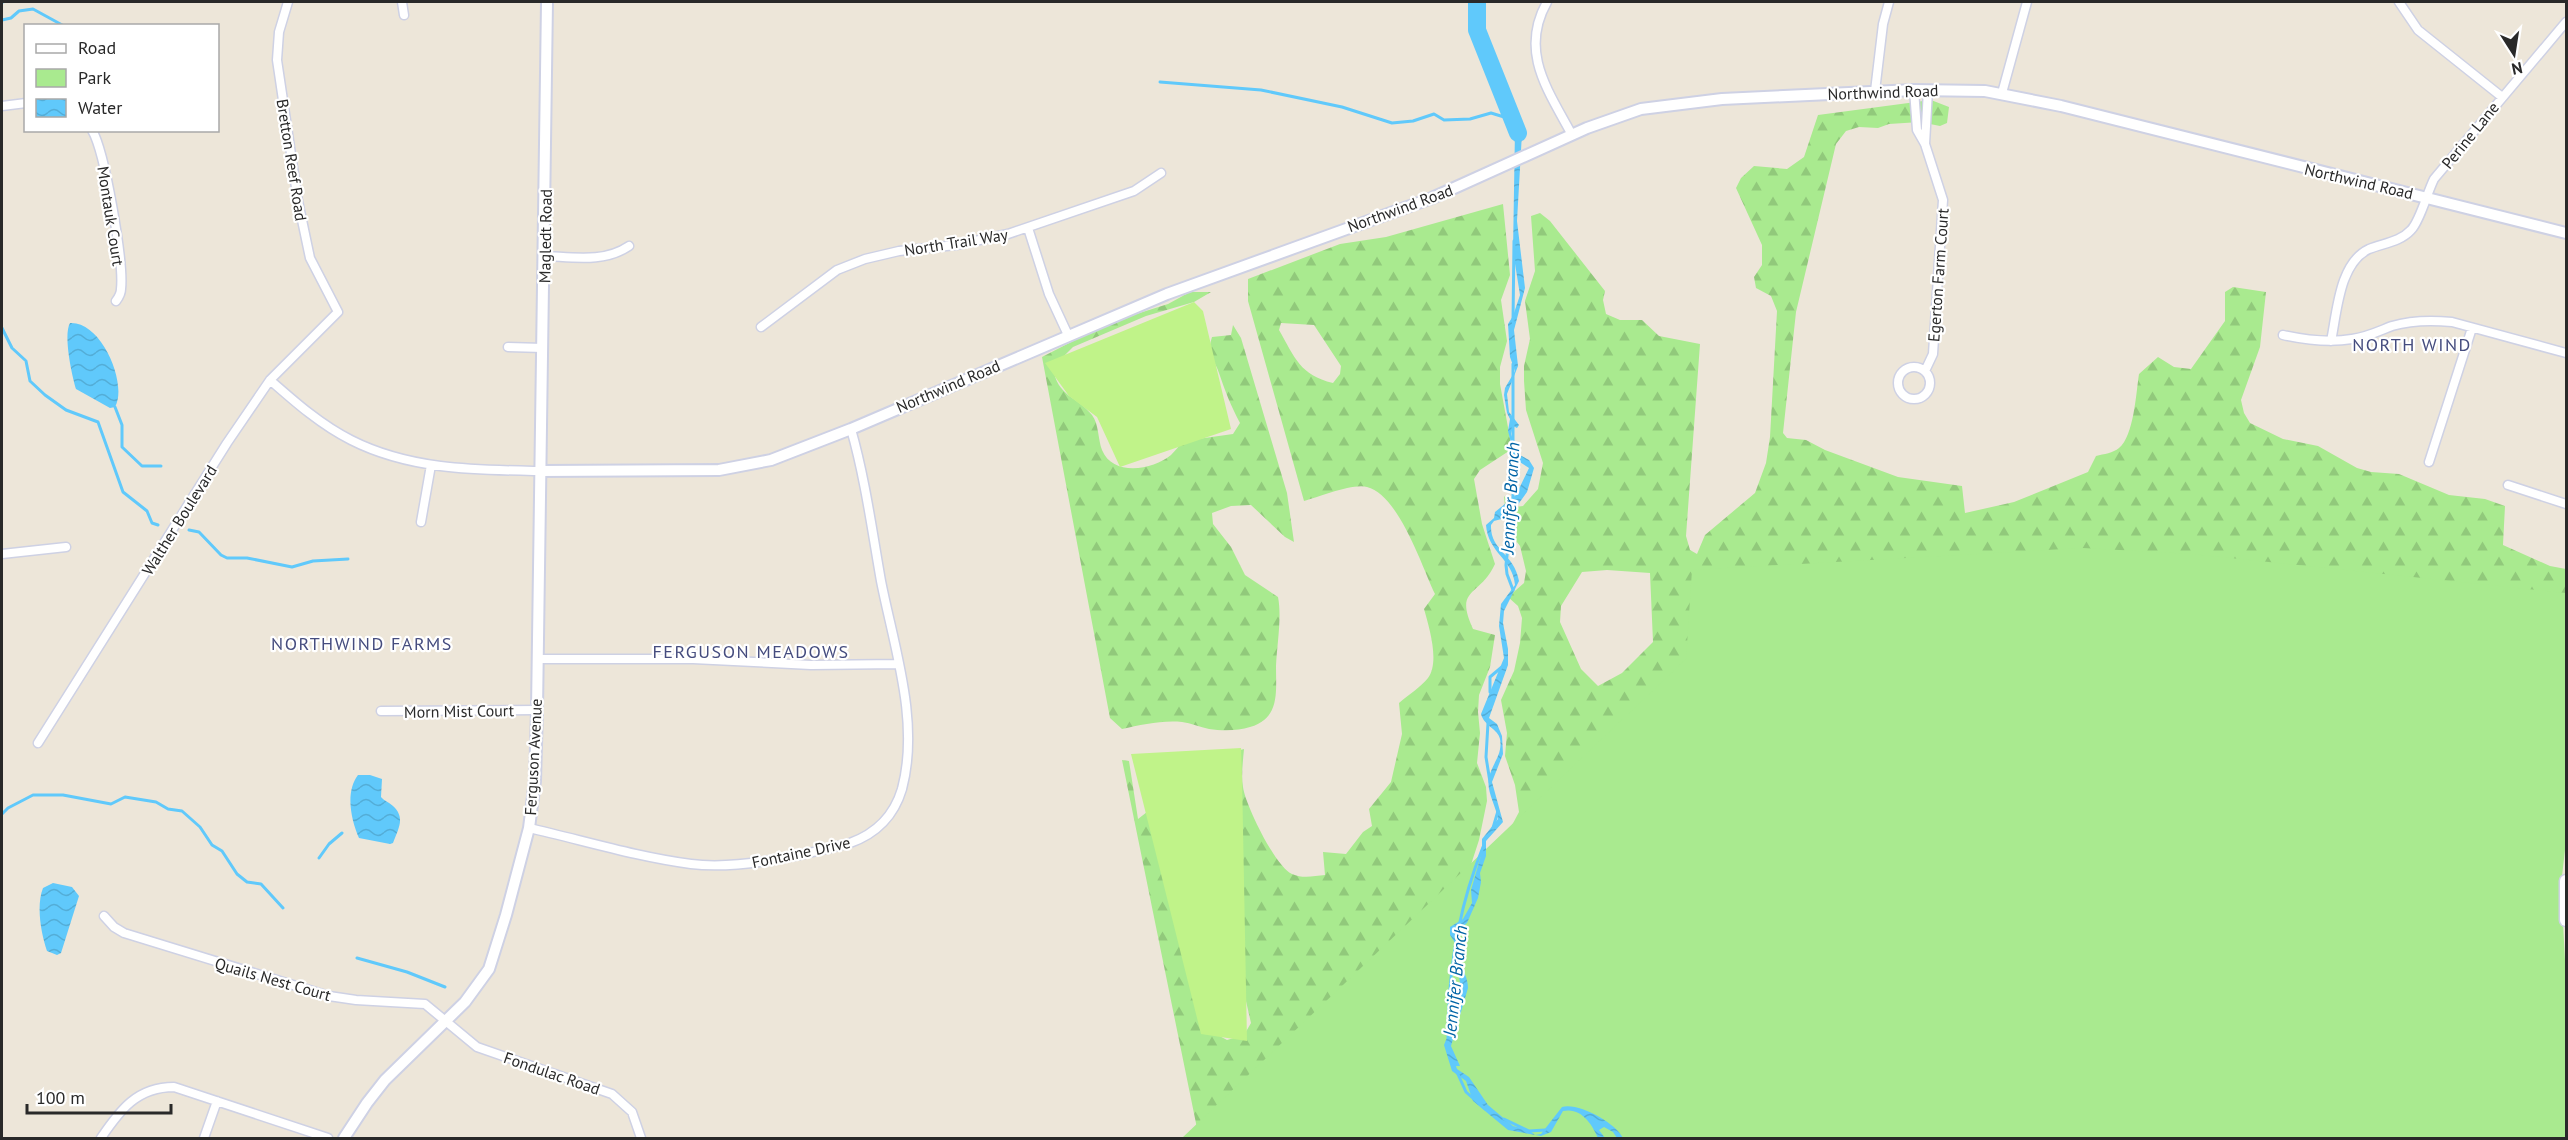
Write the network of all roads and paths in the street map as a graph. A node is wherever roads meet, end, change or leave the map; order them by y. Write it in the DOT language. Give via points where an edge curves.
graph roads {
  1 [pos="288,2"];
  2 [pos="402,2"];
  3 [pos="547,2"];
  4 [pos="1547,2"];
  5 [pos="1889,2"];
  6 [pos="2027,2"];
  7 [pos="2399,2"];
  8 [pos="404,15"];
  9 [pos="2566,22"];
  10 [pos="1914,90"];
  11 [pos="1928,90"];
  12 [pos="1875,91"];
  13 [pos="2002,93"];
  14 [pos="2502,97"];
  15 [pos="24,103"];
  16 [pos="2,106"];
  17 [pos="93,132"];
  18 [pos="1572,135"];
  19 [pos="1925,144"];
  20 [pos="1161,173"];
  21 [pos="2425,196"];
  22 [pos="1028,228"];
  23 [pos="2566,233"];
  24 [pos="629,246"];
  25 [pos="544,256"];
  26 [pos="116,301"];
  27 [pos="339,312"];
  28 [pos="761,327"];
  29 [pos="2472,328"];
  30 [pos="1068,335"];
  31 [pos="2283,335"];
  32 [pos="2331,341"];
  33 [pos="508,347"];
  34 [pos="543,348"];
  35 [pos="2566,353"];
  36 [pos="1925,371"];
  37 [pos="270,380"];
  38 [pos="851,429"];
  39 [pos="2429,462"];
  40 [pos="431,465"];
  41 [pos="540,471"];
  42 [pos="2508,485"];
  43 [pos="2566,504"];
  44 [pos="421,522"];
  45 [pos="66,547"];
  46 [pos="2,554"];
  47 [pos="537,659"];
  48 [pos="898,664"];
  49 [pos="537,710"];
  50 [pos="381,711"];
  51 [pos="38,743"];
  52 [pos="529,828"];
  53 [pos="2566,881"];
  54 [pos="104,916"];
  55 [pos="2566,920"];
  56 [pos="447,1022"];
  57 [pos="217,1101"];
  58 [pos="101,1138"];
  59 [pos="204,1138"];
  60 [pos="328,1138"];
  61 [pos="344,1138"];
  62 [pos="641,1138"];
  1 -- 27 [label="street, Bretton Reef Road" via="279,32 277,60 298,201 310,258"];
  2 -- 8 [label="street"];
  3 -- 25 [label="street, Magledt Road"];
  4 -- 18 [label="street" via="1537,19 1537,68"];
  5 -- 12 [label="street"];
  6 -- 13 [label="street"];
  7 -- 14 [label="street" via="2418,30"];
  9 -- 14 [label="street, Perine Lane"];
  10 -- 11 [label="street, Northwind Road"];
  10 -- 12 [label="street, Northwind Road"];
  10 -- 19 [label="street, Egerton Farm Court" via="1917,130"];
  11 -- 13 [label="street, Northwind Road"];
  11 -- 19 [label="street, Egerton Farm Court"];
  12 -- 18 [label="street, Northwind Road" via="1668,104 1627,113"];
  13 -- 21 [label="street, Northwind Road"];
  14 -- 21 [label="street, Perine Lane" via="2434,179"];
  15 -- 16 [label="street"];
  17 -- 26 [label="street, Montauk Court" via="100,150 120,264 121,288"];
  18 -- 30 [label="street, Northwind Road" via="1407,207 1218,274"];
  19 -- 36 [label="street, Egerton Farm Court" via="1943,200 1943,217 1933,354"];
  20 -- 22 [label="street, North Trail Way" via="1134,191"];
  21 -- 23 [label="street, Northwind Road"];
  21 -- 32 [label="street, Perine Lane" via="2414,228 2366,251 2352,265"];
  22 -- 28 [label="street, North Trail Way" via="988,239 865,259 837,270"];
  22 -- 30 [label="street" via="1049,294"];
  24 -- 25 [label="street" via="601,258"];
  25 -- 34 [label="street, Magledt Road"];
  27 -- 37 [label="street, Walther Boulevard"];
  29 -- 32 [label="street" via="2452,322 2414,321 2364,337"];
  29 -- 35 [label="street"];
  29 -- 39 [label="street"];
  30 -- 38 [label="street, Northwind Road"];
  31 -- 32 [label="street"];
  33 -- 34 [label="street"];
  34 -- 41 [label="street, Magledt Road"];
  37 -- 40 [label="street, Northwind Road" via="313,416 352,440 389,455"];
  37 -- 51 [label="street, Walther Boulevard"];
  38 -- 41 [label="street, Northwind Road" via="771,460 731,469"];
  38 -- 48 [label="street, Fontaine Drive"];
  40 -- 41 [label="street, Northwind Road"];
  40 -- 44 [label="street"];
  41 -- 47 [label="street, Ferguson Avenue"];
  42 -- 43 [label="street"];
  45 -- 46 [label="street"];
  47 -- 48 [label="street"];
  47 -- 49 [label="street, Ferguson Avenue"];
  48 -- 52 [label="street, Fontaine Drive" via="907,729 902,789 887,819 866,837 829,849 720,866 691,864"];
  49 -- 50 [label="street, Morn Mist Court"];
  49 -- 52 [label="street, Ferguson Avenue"];
  52 -- 56 [label="street, Ferguson Avenue" via="489,969"];
  53 -- 55 [label="main road"];
  54 -- 56 [label="street, Quails Nest Court" via="124,933 158,945 329,996 425,1005"];
  56 -- 61 [label="street, Ferguson Avenue" via="385,1080"];
  56 -- 62 [label="street, Fondulac Road" via="477,1047 612,1094 632,1112"];
  57 -- 58 [label="street" via="174,1087 147,1091 122,1109"];
  57 -- 59 [label="street"];
  57 -- 60 [label="street"];
}
